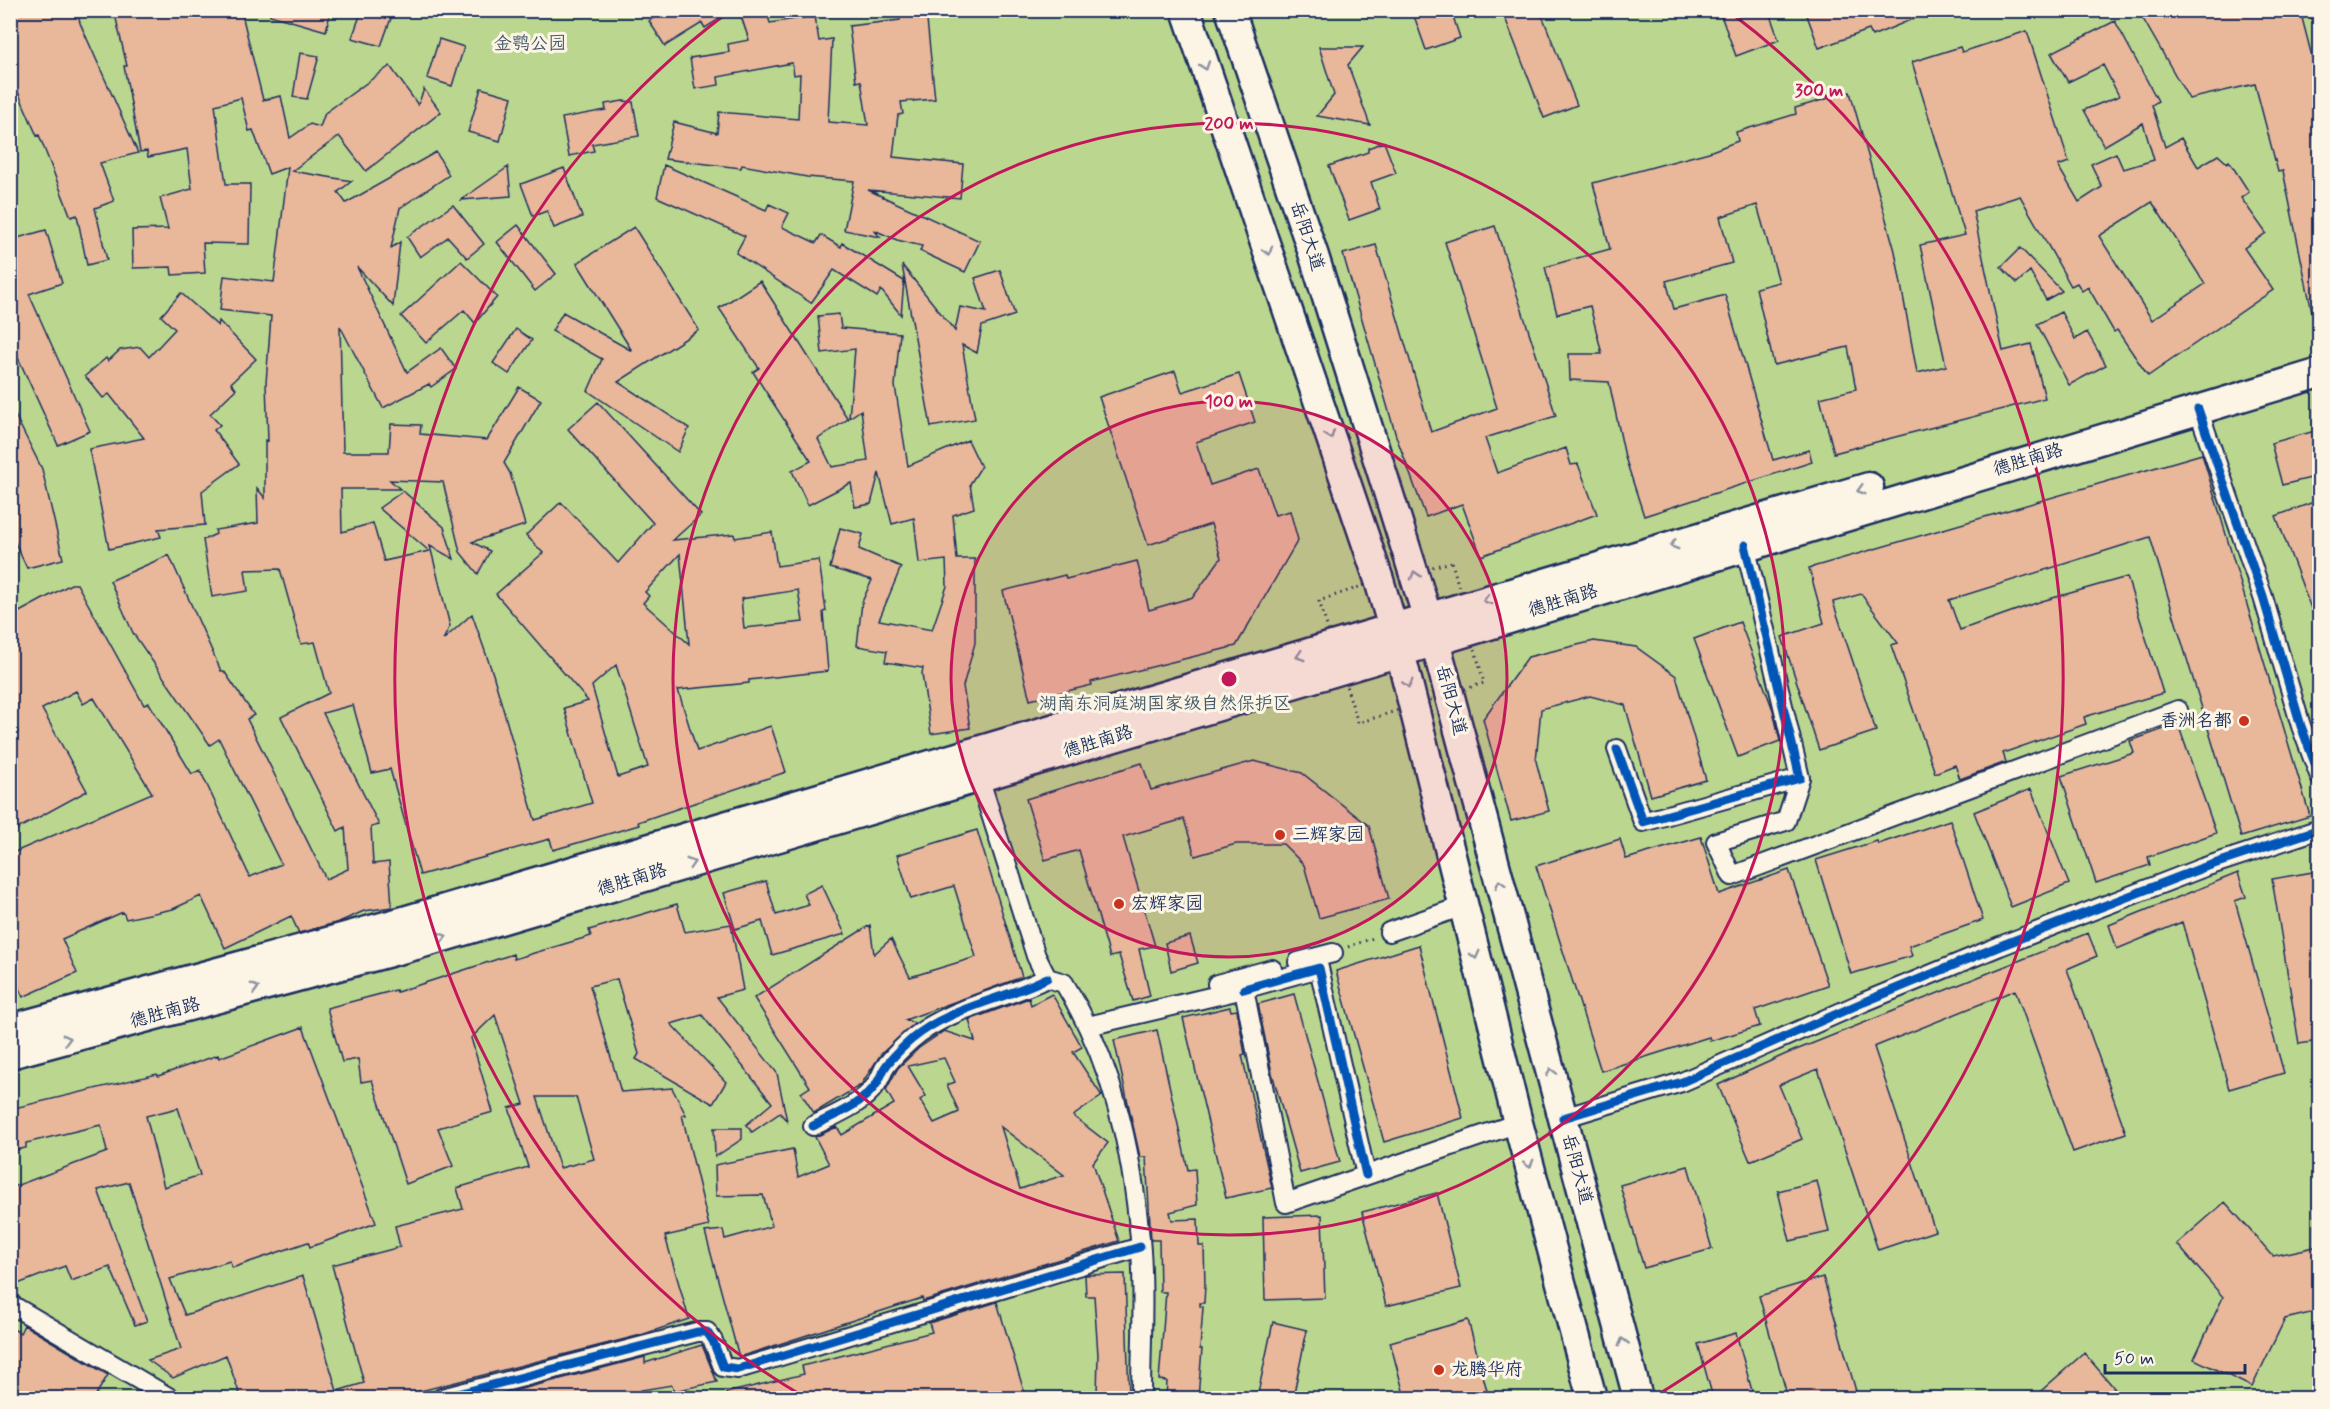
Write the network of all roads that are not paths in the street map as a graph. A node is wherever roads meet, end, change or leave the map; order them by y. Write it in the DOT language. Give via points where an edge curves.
graph roads {
  1 [pos="1186,10"];
  2 [pos="1230,10"];
  3 [pos="2319,353"];
  4 [pos="2319,373"];
  5 [pos="2198,410"];
  6 [pos="1745,545"];
  7 [pos="1431,629"];
  8 [pos="1396,640"];
  9 [pos="2178,710"];
  10 [pos="1617,749"];
  11 [pos="979,777"];
  12 [pos="2319,777"];
  13 [pos="1800,778"];
  14 [pos="2319,829"];
  15 [pos="1462,906"];
  16 [pos="1389,932"];
  17 [pos="1333,953"];
  18 [pos="1047,978"];
  19 [pos="1244,989"];
  20 [pos="1088,1026"];
  21 [pos="10,1029"];
  22 [pos="10,1054"];
  23 [pos="1563,1118"];
  24 [pos="1518,1123"];
  25 [pos="813,1126"];
  26 [pos="1366,1176"];
  27 [pos="1140,1247"];
  28 [pos="10,1304"];
  29 [pos="170,1398"];
  30 [pos="442,1398"];
  31 [pos="1141,1398"];
  32 [pos="1592,1398"];
  33 [pos="1638,1398"];
  1 -- 8 [label="main road, 岳阳大道, one-way"];
  7 -- 2 [label="main road, 岳阳大道, one-way" via="1313,253"];
  3 -- 7 [label="main road, 德胜南路, one-way"];
  4 -- 5 [label="main road, 德胜南路"];
  5 -- 6 [label="main road, 德胜南路"];
  5 -- 12 [label="street" via="2263,597"];
  6 -- 7 [label="main road, 德胜南路"];
  6 -- 13 [label="street"];
  7 -- 8 [label="main road, 德胜南路"];
  23 -- 7 [label="main road, 岳阳大道, one-way"];
  8 -- 11 [label="main road, 德胜南路"];
  8 -- 15 [label="main road, 岳阳大道, one-way"];
  8 -- 21 [label="main road, 德胜南路, one-way"];
  9 -- 13 [label="street" via="1732,876 1716,842 1786,820"];
  10 -- 13 [label="street" via="1643,822"];
  11 -- 18 [label="street" via="1036,956"];
  22 -- 11 [label="main road, 德胜南路, one-way" via="416,945"];
  14 -- 23 [label="street" via="2202,868 2000,946 1682,1082"];
  15 -- 16 [label="street"];
  15 -- 24 [label="main road, 岳阳大道, one-way"];
  17 -- 20 [label="street" via="1118,1013"];
  18 -- 20 [label="street" via="1064,983"];
  18 -- 25 [label="street" via="942,1020 913,1039 885,1067 875,1086 851,1106"];
  19 -- 20 [label="street"];
  19 -- 26 [label="street" via="1319,968"];
  19 -- 26 [label="street" via="1286,1203"];
  20 -- 27 [label="street" via="1121,1115"];
  33 -- 23 [label="main road, 岳阳大道, one-way"];
  24 -- 26 [label="street"];
  24 -- 32 [label="main road, 岳阳大道, one-way"];
  27 -- 30 [label="street" via="738,1369 723,1367 713,1341 706,1332 697,1332"];
  27 -- 31 [label="street"];
  28 -- 29 [label="street"];
}
